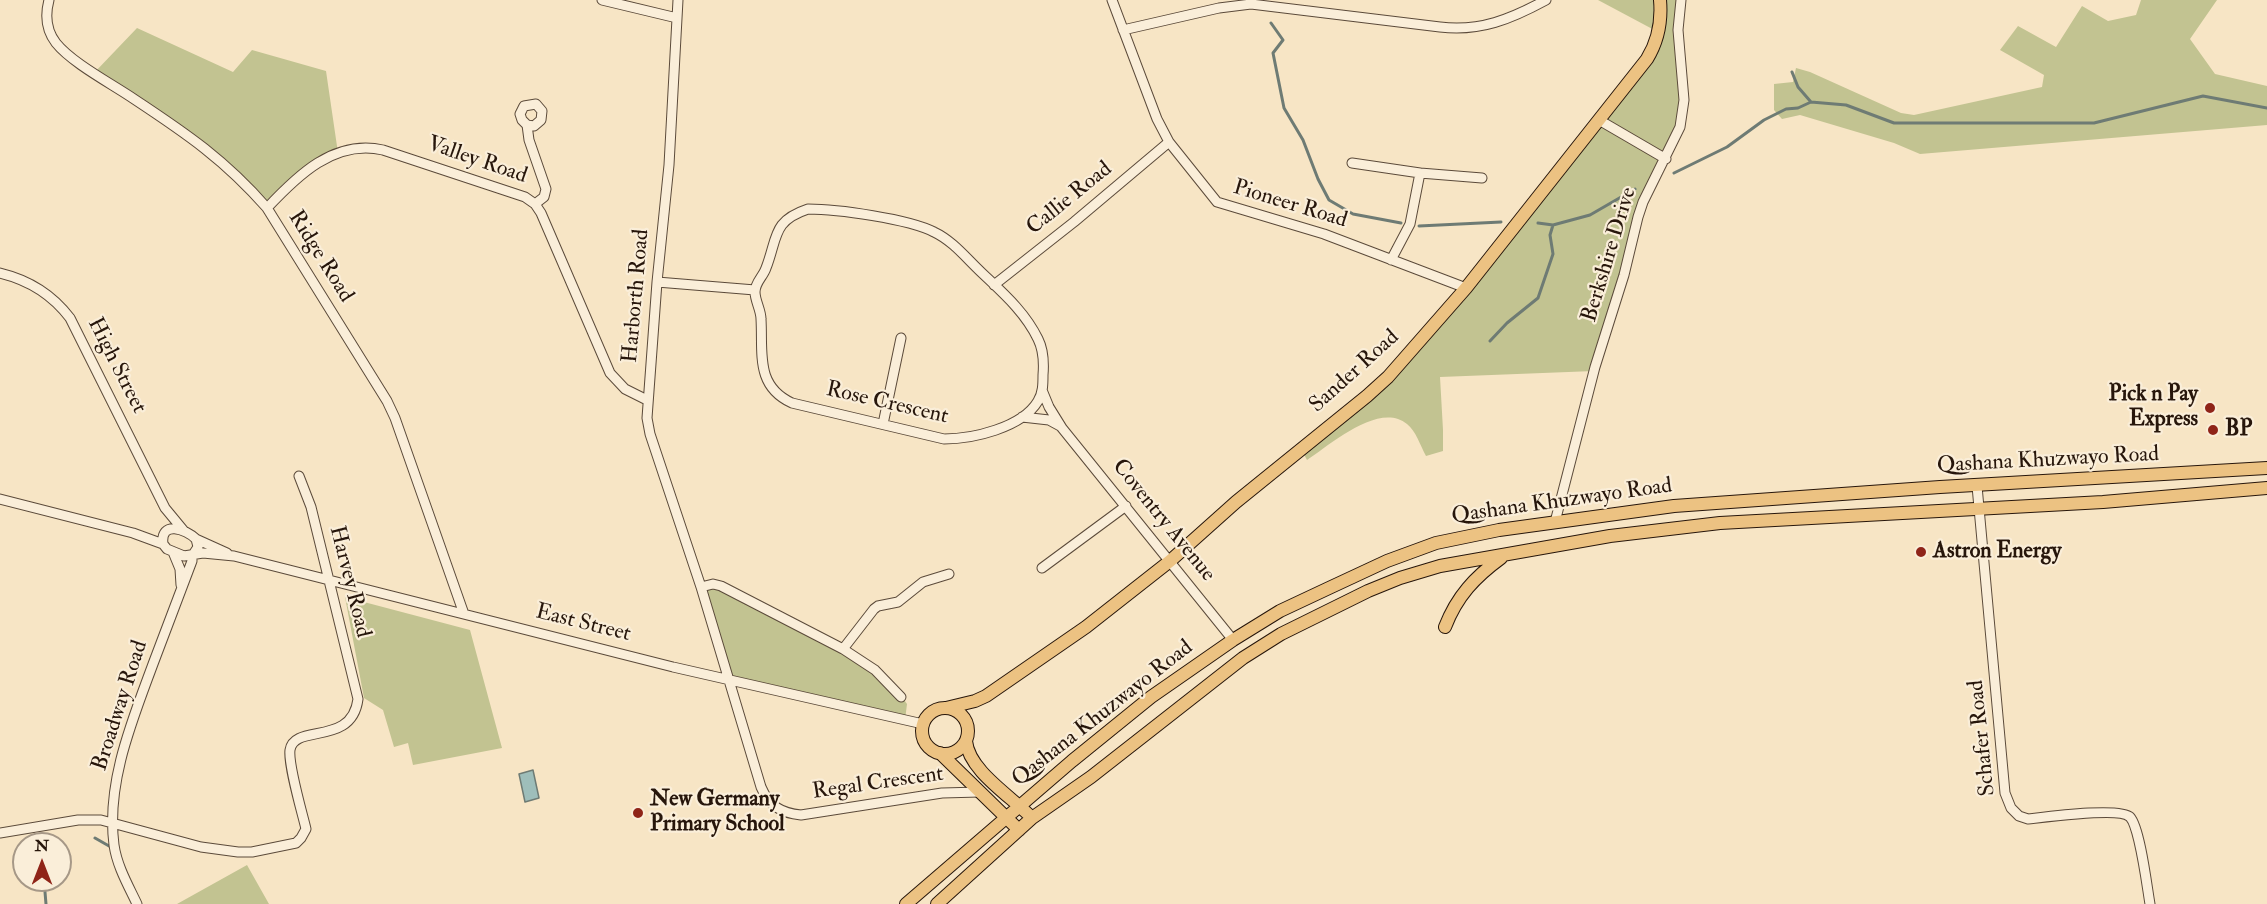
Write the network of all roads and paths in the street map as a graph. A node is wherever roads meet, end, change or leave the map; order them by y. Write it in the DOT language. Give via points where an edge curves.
graph roads {
  1 [pos="49,0"];
  2 [pos="602,0"];
  3 [pos="678,0"];
  4 [pos="1112,0"];
  5 [pos="1546,0"];
  6 [pos="1660,0"];
  7 [pos="1681,0"];
  8 [pos="677,18"];
  9 [pos="1123,30"];
  10 [pos="1599,120"];
  11 [pos="527,125"];
  12 [pos="1169,142"];
  13 [pos="1666,159"];
  14 [pos="1352,163"];
  15 [pos="1420,173"];
  16 [pos="1482,178"];
  17 [pos="535,204"];
  18 [pos="267,208"];
  19 [pos="1391,260"];
  20 [pos="0,273"];
  21 [pos="657,282"];
  22 [pos="994,285"];
  23 [pos="1466,288"];
  24 [pos="755,290"];
  25 [pos="901,338"];
  26 [pos="1042,390"];
  27 [pos="647,400"];
  28 [pos="1022,417"];
  29 [pos="883,424"];
  30 [pos="1062,428"];
  31 [pos="2267,468"];
  32 [pos="299,476"];
  33 [pos="1977,486"];
  34 [pos="2267,488"];
  35 [pos="0,499"];
  36 [pos="1126,506"];
  37 [pos="165,508"];
  38 [pos="1979,509"];
  39 [pos="1555,522"];
  40 [pos="166,530"];
  41 [pos="184,531"];
  42 [pos="134,533"];
  43 [pos="196,539"];
  44 [pos="163,544"];
  45 [pos="173,552"];
  46 [pos="193,554"];
  47 [pos="1504,555"];
  48 [pos="234,556"];
  49 [pos="1170,561"];
  50 [pos="1042,568"];
  51 [pos="949,574"];
  52 [pos="329,580"];
  53 [pos="701,587"];
  54 [pos="181,590"];
  55 [pos="464,614"];
  56 [pos="1445,627"];
  57 [pos="1233,640"];
  58 [pos="843,649"];
  59 [pos="729,681"];
  60 [pos="986,696"];
  61 [pos="901,697"];
  62 [pos="946,708"];
  63 [pos="923,724"];
  64 [pos="967,726"];
  65 [pos="966,741"];
  66 [pos="940,753"];
  67 [pos="980,792"];
  68 [pos="1020,806"];
  69 [pos="1006,817"];
  70 [pos="1032,819"];
  71 [pos="113,823"];
  72 [pos="1019,830"];
  73 [pos="0,833"];
  74 [pos="137,904"];
  75 [pos="906,904"];
  76 [pos="937,904"];
  77 [pos="2150,904"];
  1 -- 18 [label="street, Ridge Road" via="48,28 57,44 206,148"];
  2 -- 8 [label="street"];
  3 -- 8 [label="street, Harborth Road"];
  4 -- 9 [label="street, Pioneer Road"];
  5 -- 9 [label="street" via="1471,29 1251,4"];
  6 -- 10 [label="main road, Sander Road" via="1660,25 1653,50"];
  7 -- 13 [label="street, Berkshire Drive" via="1678,30 1684,100 1680,127"];
  8 -- 21 [label="street, Harborth Road" via="669,165"];
  9 -- 12 [label="street, Pioneer Road"];
  10 -- 13 [label="street"];
  10 -- 23 [label="main road, Sander Road"];
  11 -- 17 [label="street" via="546,189 544,197"];
  12 -- 19 [label="street, Pioneer Road" via="1223,206 1324,234"];
  12 -- 22 [label="street, Callie Road"];
  13 -- 39 [label="street, Berkshire Drive" via="1638,217"];
  14 -- 15 [label="street"];
  15 -- 16 [label="street"];
  15 -- 19 [label="street" via="1410,224"];
  17 -- 18 [label="street, Valley Road" via="525,197 383,150 364,148 333,155 308,168"];
  17 -- 27 [label="street, Valley Road" via="610,373 625,389"];
  18 -- 55 [label="street, Ridge Road" via="395,418"];
  19 -- 23 [label="street, Pioneer Road"];
  20 -- 37 [label="street, High Street" via="44,291 70,318"];
  21 -- 24 [label="street"];
  21 -- 27 [label="street, Harborth Road"];
  22 -- 24 [label="street" via="955,245 932,231 868,216 808,209 779,226"];
  22 -- 26 [label="street" via="1020,310 1039,342 1044,367"];
  23 -- 49 [label="main road, Sander Road" via="1374,390 1284,461"];
  24 -- 29 [label="street, Rose Crescent" via="764,372 778,395 792,403"];
  25 -- 29 [label="street"];
  26 -- 28 [label="street, Rose Crescent" via="1036,405"];
  26 -- 30 [label="street, Coventry Avenue"];
  27 -- 53 [label="street, Harborth Road" via="650,434"];
  28 -- 29 [label="street, Rose Crescent" via="992,431 959,439 934,438"];
  28 -- 30 [label="street" via="1049,420"];
  30 -- 36 [label="street, Coventry Avenue"];
  31 -- 33 [label="main road, Qashana Khuzwayo Road"];
  32 -- 52 [label="street, Harvey Road"];
  33 -- 38 [label="street, Schafer Road"];
  33 -- 39 [label="main road, Qashana Khuzwayo Road" via="1674,506"];
  34 -- 38 [label="main road, Qashana Khuzwayo Road"];
  35 -- 42 [label="street"];
  36 -- 49 [label="street, Coventry Avenue"];
  36 -- 50 [label="street"];
  37 -- 40 [label="street, High Street"];
  37 -- 41 [label="street, High Street"];
  38 -- 47 [label="main road, Qashana Khuzwayo Road" via="1720,523 1610,536"];
  38 -- 77 [label="street, Schafer Road" via="2005,793 2011,808 2028,819 2109,812 2129,816 2141,852"];
  39 -- 57 [label="main road, Qashana Khuzwayo Road" via="1436,543 1306,598"];
  40 -- 41 [label="street"];
  40 -- 42 [label="street"];
  40 -- 44 [label="street"];
  41 -- 43 [label="street"];
  42 -- 44 [label="street"];
  43 -- 46 [label="street" via="198,547"];
  43 -- 48 [label="street, East Street"];
  44 -- 45 [label="street"];
  45 -- 46 [label="street"];
  45 -- 54 [label="street, Broadway Road" via="180,569"];
  46 -- 48 [label="street, East Street"];
  46 -- 54 [label="street, Broadway Road"];
  47 -- 56 [label="main road" via="1465,590"];
  47 -- 70 [label="main road, Qashana Khuzwayo Road" via="1440,566 1400,578 1281,634 1243,658"];
  48 -- 52 [label="street, East Street"];
  49 -- 57 [label="street, Coventry Avenue"];
  49 -- 60 [label="main road, Sander Road" via="1086,627"];
  51 -- 58 [label="street" via="923,582 898,602 878,606"];
  52 -- 55 [label="street, East Street"];
  52 -- 71 [label="street, Harvey Road" via="358,699 353,716 344,726 297,739 291,747 290,759 306,829 301,838 296,843 252,852 214,850"];
  53 -- 58 [label="street" via="721,586"];
  53 -- 59 [label="street, Harborth Road"];
  54 -- 71 [label="street, Broadway Road" via="121,759"];
  55 -- 59 [label="street, East Street"];
  57 -- 68 [label="main road, Qashana Khuzwayo Road" via="1151,698"];
  58 -- 61 [label="street" via="875,670"];
  59 -- 63 [label="street, East Street"];
  59 -- 67 [label="street, Regal Crescent" via="761,787 768,801 781,812 801,815 942,793"];
  60 -- 62 [label="main road, Sander Road"];
  60 -- 64 [label="main road, Sander Road"];
  62 -- 63 [label="main road" via="931,712"];
  62 -- 64 [label="main road" via="960,713"];
  63 -- 66 [label="main road" via="927,746"];
  64 -- 65 [label="main road"];
  65 -- 66 [label="main road" via="955,751"];
  65 -- 68 [label="main road" via="970,759"];
  66 -- 67 [label="main road"];
  67 -- 69 [label="main road"];
  68 -- 69 [label="main road, Qashana Khuzwayo Road"];
  68 -- 70 [label="main road"];
  69 -- 72 [label="main road"];
  69 -- 75 [label="main road, Qashana Khuzwayo Road"];
  70 -- 72 [label="main road, Qashana Khuzwayo Road"];
  71 -- 73 [label="street" via="78,820"];
  71 -- 74 [label="street, Broadway Road" via="117,858"];
  72 -- 76 [label="main road, Qashana Khuzwayo Road"];
}
